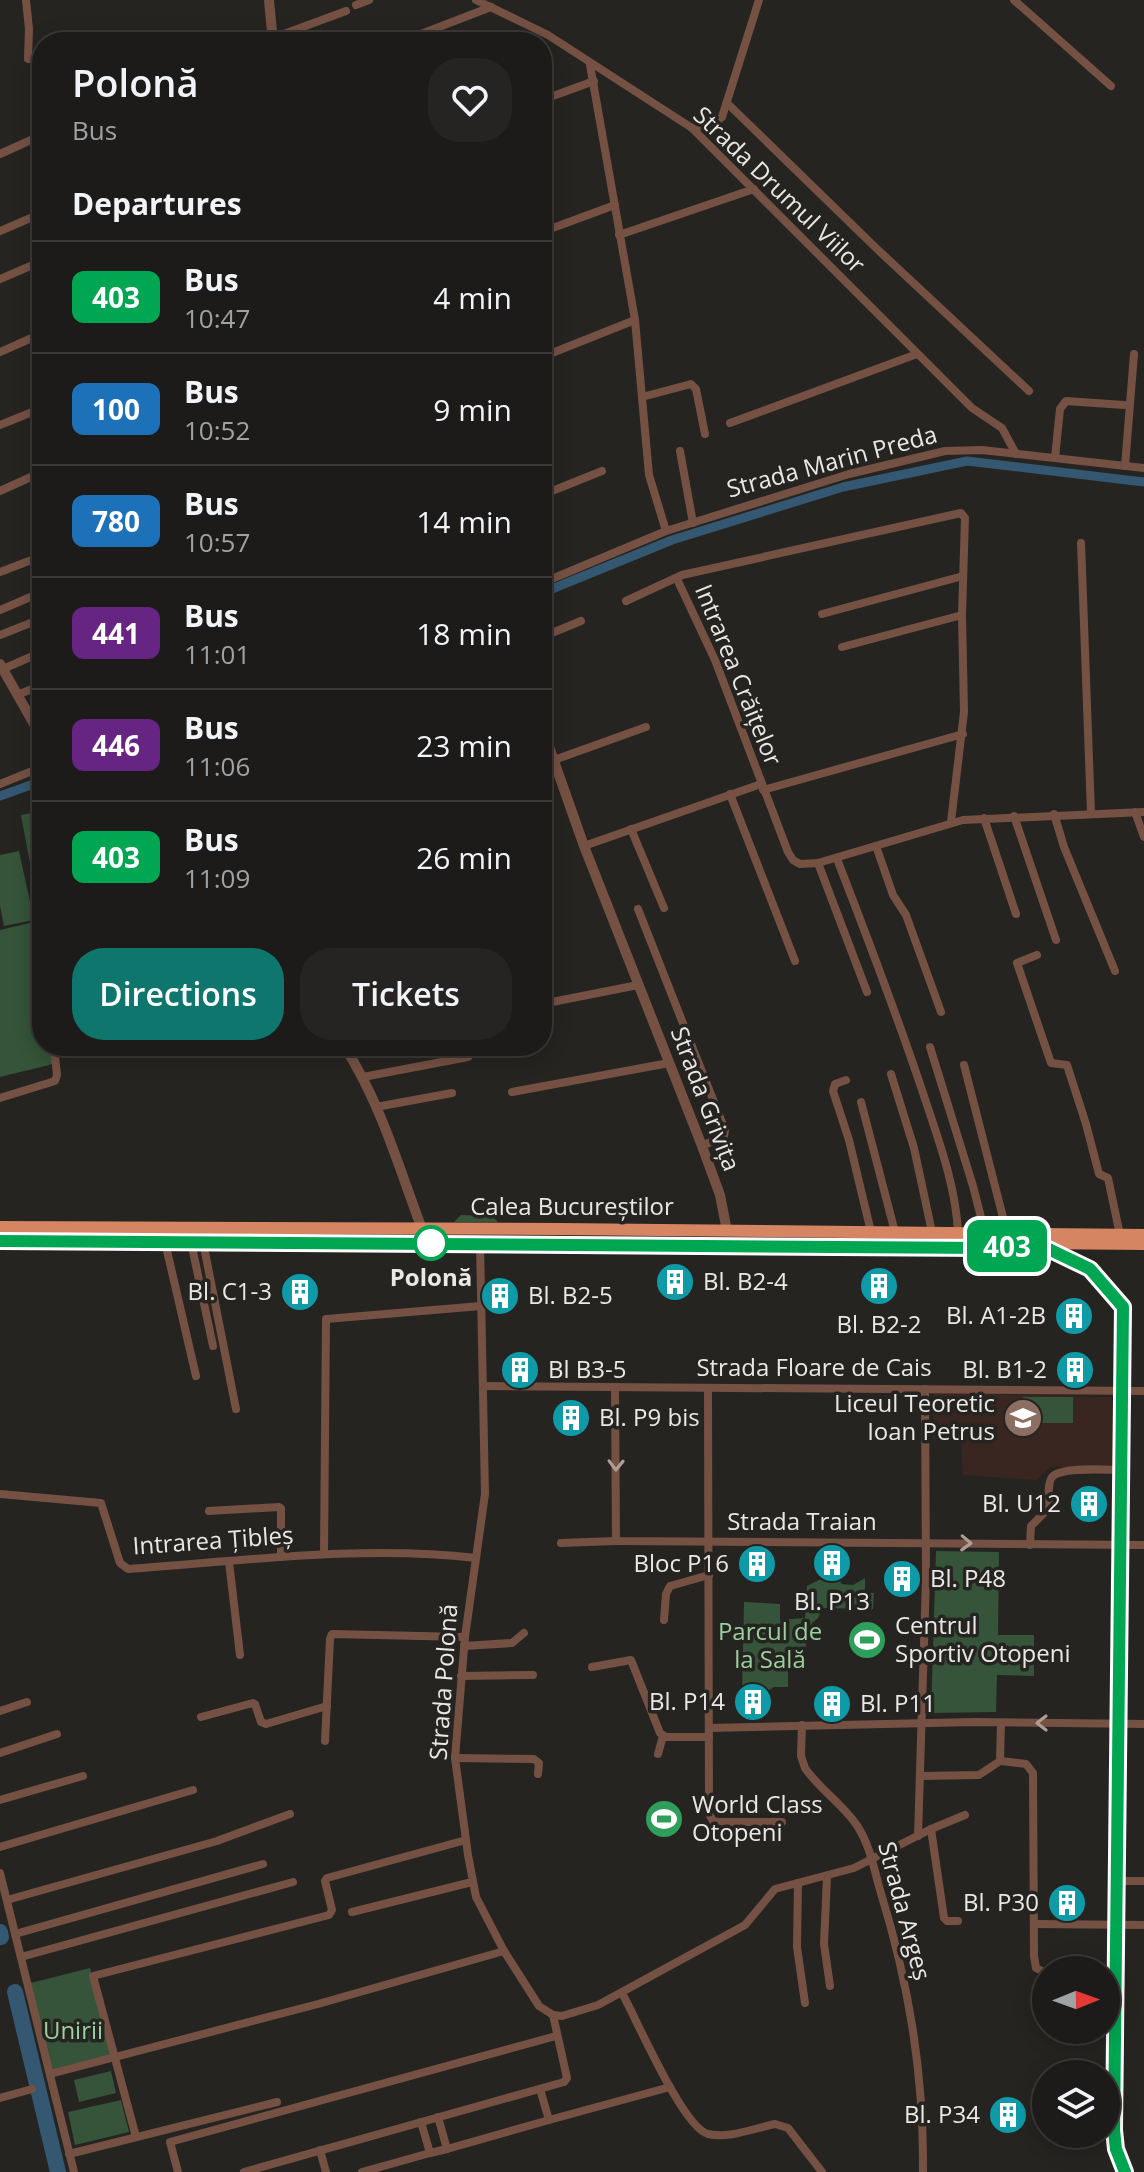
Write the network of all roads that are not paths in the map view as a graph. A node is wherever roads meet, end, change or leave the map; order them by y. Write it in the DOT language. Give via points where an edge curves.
graph roads {
  1 [pos="26,0"];
  2 [pos="269,0"];
  3 [pos="369,0"];
  4 [pos="476,0"];
  5 [pos="759,0"];
  6 [pos="1014,0"];
  7 [pos="356,5"];
  8 [pos="491,7"];
  9 [pos="346,11"];
  10 [pos="272,32"];
  11 [pos="293,32"];
  12 [pos="426,32"];
  13 [pos="542,32"];
  14 [pos="552,38"];
  15 [pos="28,59"];
  16 [pos="590,64"];
  17 [pos="594,81"];
  18 [pos="1111,86"];
  19 [pos="552,96"];
  20 [pos="727,103"];
  21 [pos="692,128"];
  22 [pos="32,140"];
  23 [pos="0,154"];
  24 [pos="754,189"];
  25 [pos="615,205"];
  26 [pos="32,217"];
  27 [pos="552,228"];
  28 [pos="0,231"];
  29 [pos="619,235"];
  30 [pos="32,265"];
  31 [pos="0,279"];
  32 [pos="635,320"];
  33 [pos="32,338"];
  34 [pos="0,352"];
  35 [pos="552,353"];
  36 [pos="917,354"];
  37 [pos="1134,354"];
  38 [pos="1029,391"];
  39 [pos="642,397"];
  40 [pos="1124,405"];
  41 [pos="32,412"];
  42 [pos="730,423"];
  43 [pos="0,425"];
  44 [pos="705,434"];
  45 [pos="680,451"];
  46 [pos="1016,454"];
  47 [pos="1055,458"];
  48 [pos="1125,466"];
  49 [pos="1144,468"];
  50 [pos="602,471"];
  51 [pos="32,477"];
  52 [pos="0,491"];
  53 [pos="552,491"];
  54 [pos="693,523"];
  55 [pos="666,531"];
  56 [pos="1081,543"];
  57 [pos="32,560"];
  58 [pos="0,572"];
  59 [pos="963,576"];
  60 [pos="552,579"];
  61 [pos="677,579"];
  62 [pos="32,596"];
  63 [pos="626,601"];
  64 [pos="0,610"];
  65 [pos="822,614"];
  66 [pos="962,615"];
  67 [pos="581,621"];
  68 [pos="32,622"];
  69 [pos="552,633"];
  70 [pos="0,635"];
  71 [pos="842,647"];
  72 [pos="32,655"];
  73 [pos="1,666"];
  74 [pos="32,689"];
  75 [pos="17,695"];
  76 [pos="32,720"];
  77 [pos="646,727"];
  78 [pos="963,734"];
  79 [pos="552,754"];
  80 [pos="554,760"];
  81 [pos="32,771"];
  82 [pos="0,784"];
  83 [pos="762,787"];
  84 [pos="730,794"];
  85 [pos="1140,812"];
  86 [pos="1091,813"];
  87 [pos="1054,814"];
  88 [pos="1014,816"];
  89 [pos="984,818"];
  90 [pos="951,822"];
  91 [pos="631,829"];
  92 [pos="1144,837"];
  93 [pos="584,846"];
  94 [pos="876,846"];
  95 [pos="837,859"];
  96 [pos="818,863"];
  97 [pos="664,908"];
  98 [pos="638,909"];
  99 [pos="1016,914"];
  100 [pos="1056,940"];
  101 [pos="1037,955"];
  102 [pos="795,961"];
  103 [pos="1115,971"];
  104 [pos="638,985"];
  105 [pos="867,992"];
  106 [pos="552,1002"];
  107 [pos="941,1012"];
  108 [pos="930,1047"];
  109 [pos="55,1056"];
  110 [pos="350,1056"];
  111 [pos="468,1057"];
  112 [pos="669,1063"];
  113 [pos="964,1065"];
  114 [pos="891,1074"];
  115 [pos="363,1077"];
  116 [pos="846,1080"];
  117 [pos="512,1092"];
  118 [pos="452,1093"];
  119 [pos="0,1098"];
  120 [pos="861,1102"];
  121 [pos="376,1107"];
  122 [pos="702,1146"];
  123 [pos="0,1227"];
  124 [pos="422,1229"];
  125 [pos="727,1231"];
  126 [pos="871,1232"];
  127 [pos="895,1232"];
  128 [pos="932,1232"];
  129 [pos="958,1233"];
  130 [pos="985,1233"];
  131 [pos="1007,1233"];
  132 [pos="1120,1235"];
  133 [pos="1144,1235"];
  134 [pos="0,1241"];
  135 [pos="165,1242"];
  136 [pos="197,1242"];
  137 [pos="480,1243"];
  138 [pos="1144,1244"];
  139 [pos="481,1306"];
  140 [pos="213,1346"];
  141 [pos="196,1376"];
  142 [pos="483,1386"];
  143 [pos="615,1387"];
  144 [pos="708,1388"];
  145 [pos="925,1389"];
  146 [pos="1124,1391"];
  147 [pos="1144,1391"];
  148 [pos="236,1409"];
  149 [pos="1122,1470"];
  150 [pos="0,1494"];
  151 [pos="209,1511"];
  152 [pos="616,1541"];
  153 [pos="709,1542"];
  154 [pos="926,1542"];
  155 [pos="561,1543"];
  156 [pos="1030,1545"];
  157 [pos="1121,1545"];
  158 [pos="1144,1545"];
  159 [pos="324,1553"];
  160 [pos="281,1557"];
  161 [pos="476,1558"];
  162 [pos="229,1562"];
  163 [pos="709,1575"];
  164 [pos="664,1620"];
  165 [pos="524,1633"];
  166 [pos="465,1642"];
  167 [pos="240,1655"];
  168 [pos="592,1667"];
  169 [pos="533,1675"];
  170 [pos="461,1676"];
  171 [pos="27,1702"];
  172 [pos="327,1706"];
  173 [pos="0,1711"];
  174 [pos="201,1717"];
  175 [pos="921,1723"];
  176 [pos="1001,1723"];
  177 [pos="1120,1723"];
  178 [pos="1144,1724"];
  179 [pos="802,1725"];
  180 [pos="709,1732"];
  181 [pos="57,1734"];
  182 [pos="663,1736"];
  183 [pos="325,1741"];
  184 [pos="0,1753"];
  185 [pos="658,1754"];
  186 [pos="455,1758"];
  187 [pos="1000,1761"];
  188 [pos="538,1774"];
  189 [pos="83,1776"];
  190 [pos="920,1776"];
  191 [pos="193,1790"];
  192 [pos="0,1800"];
  193 [pos="290,1814"];
  194 [pos="965,1815"];
  195 [pos="782,1822"];
  196 [pos="931,1829"];
  197 [pos="918,1836"];
  198 [pos="466,1840"];
  199 [pos="0,1847"];
  200 [pos="871,1860"];
  201 [pos="263,1864"];
  202 [pos="0,1873"];
  203 [pos="827,1876"];
  204 [pos="1118,1881"];
  205 [pos="1144,1881"];
  206 [pos="293,1882"];
  207 [pos="472,1882"];
  208 [pos="798,1883"];
  209 [pos="7,1900"];
  210 [pos="352,1912"];
  211 [pos="958,1921"];
  212 [pos="1034,1924"];
  213 [pos="1117,1925"];
  214 [pos="1144,1925"];
  215 [pos="15,1934"];
  216 [pos="504,1951"];
  217 [pos="1034,1956"];
  218 [pos="1111,1956"];
  219 [pos="21,1957"];
  220 [pos="830,1986"];
  221 [pos="622,1993"];
  222 [pos="805,2003"];
  223 [pos="553,2015"];
  224 [pos="556,2036"];
  225 [pos="1111,2044"];
  226 [pos="115,2057"];
  227 [pos="50,2074"];
  228 [pos="670,2087"];
  229 [pos="32,2089"];
  230 [pos="540,2089"];
  231 [pos="0,2098"];
  232 [pos="277,2102"];
  233 [pos="438,2117"];
  234 [pos="549,2120"];
  235 [pos="421,2122"];
  236 [pos="136,2137"];
  237 [pos="447,2149"];
  238 [pos="320,2150"];
  239 [pos="430,2153"];
  240 [pos="69,2154"];
  241 [pos="74,2172"];
  242 [pos="178,2172"];
  243 [pos="244,2172"];
  244 [pos="326,2172"];
  245 [pos="362,2172"];
  246 [pos="822,2172"];
  247 [pos="923,2172"];
  248 [pos="1125,2172"];
  1 -- 15 [label="street"];
  2 -- 10 [label="street"];
  3 -- 7 [label="street"];
  4 -- 8 [label="street, Strada Drumul Viilor"];
  5 -- 20 [label="street"];
  6 -- 18 [label="street"];
  8 -- 12 [label="street"];
  8 -- 13 [label="street, Strada Drumul Viilor"];
  9 -- 11 [label="street"];
  14 -- 16 [label="street, Strada Drumul Viilor"];
  16 -- 17 [label="street"];
  16 -- 21 [label="street, Strada Drumul Viilor"];
  17 -- 19 [label="street"];
  17 -- 25 [label="street"];
  20 -- 21 [label="street" via="718,121"];
  20 -- 38 [label="street"];
  21 -- 24 [label="street, Strada Drumul Viilor"];
  22 -- 23 [label="street"];
  24 -- 29 [label="street"];
  24 -- 36 [label="street, Strada Drumul Viilor"];
  25 -- 27 [label="street"];
  25 -- 29 [label="street"];
  26 -- 28 [label="street"];
  29 -- 32 [label="street"];
  30 -- 31 [label="street"];
  32 -- 35 [label="street"];
  32 -- 39 [label="street"];
  33 -- 34 [label="street"];
  36 -- 42 [label="street"];
  36 -- 46 [label="street, Strada Drumul Viilor" via="972,408 1002,428"];
  37 -- 48 [label="street"];
  39 -- 44 [label="street" via="691,384"];
  39 -- 55 [label="street" via="649,475"];
  40 -- 47 [label="street" via="1066,401 1060,409"];
  41 -- 43 [label="street"];
  45 -- 54 [label="street"];
  46 -- 47 [label="street, Strada Marin Preda"];
  46 -- 54 [label="street, Strada Marin Preda" via="945,451 849,474"];
  47 -- 48 [label="street, Strada Marin Preda"];
  48 -- 49 [label="street, Strada Marin Preda"];
  50 -- 53 [label="street"];
  51 -- 52 [label="street"];
  54 -- 55 [label="street, Strada Marin Preda"];
  55 -- 60 [label="street, Strada Marin Preda"];
  56 -- 86 [label="street"];
  57 -- 58 [label="street"];
  59 -- 61 [label="street, Intrarea Crăițelor" via="965,518 960,513"];
  59 -- 65 [label="street"];
  59 -- 66 [label="street"];
  61 -- 63 [label="street"];
  61 -- 83 [label="street, Intrarea Crăițelor" via="715,660"];
  62 -- 64 [label="street"];
  66 -- 71 [label="street"];
  66 -- 78 [label="street"];
  67 -- 69 [label="street"];
  68 -- 70 [label="street"];
  72 -- 73 [label="street"];
  73 -- 75 [label="street"];
  74 -- 75 [label="street"];
  75 -- 76 [label="street"];
  77 -- 80 [label="street"];
  78 -- 83 [label="street"];
  78 -- 90 [label="street"];
  79 -- 80 [label="street, Strada Grivița"];
  80 -- 93 [label="street, Strada Grivița"];
  81 -- 82 [label="street"];
  83 -- 84 [label="street, Intrarea Crăițelor"];
  83 -- 96 [label="street" via="791,857 800,864"];
  84 -- 91 [label="street, Intrarea Crăițelor"];
  84 -- 102 [label="street"];
  85 -- 86 [label="street"];
  85 -- 92 [label="street"];
  86 -- 87 [label="street"];
  87 -- 88 [label="street"];
  87 -- 103 [label="street"];
  88 -- 89 [label="street"];
  88 -- 100 [label="street"];
  89 -- 90 [label="street"];
  89 -- 99 [label="street"];
  90 -- 94 [label="street"];
  91 -- 93 [label="street, Intrarea Crăițelor"];
  91 -- 97 [label="street"];
  93 -- 104 [label="street, Strada Grivița"];
  94 -- 95 [label="street"];
  94 -- 107 [label="street"];
  95 -- 96 [label="street"];
  95 -- 129 [label="street" via="922,1091 952,1188"];
  96 -- 105 [label="street"];
  98 -- 122 [label="street" via="725,1130 724,1136"];
  101 -- 132 [label="street" via="1017,963 1051,1063 1067,1065 1099,1174 1108,1178"];
  104 -- 106 [label="street"];
  104 -- 112 [label="street, Strada Grivița"];
  108 -- 130 [label="street"];
  109 -- 119 [label="street" via="55,1081"];
  110 -- 115 [label="street"];
  111 -- 115 [label="street"];
  112 -- 117 [label="street"];
  112 -- 122 [label="street, Strada Grivița"];
  113 -- 131 [label="street"];
  114 -- 128 [label="street"];
  115 -- 121 [label="street"];
  116 -- 126 [label="street" via="835,1084 833,1091"];
  118 -- 121 [label="street"];
  120 -- 127 [label="street"];
  121 -- 124 [label="street"];
  122 -- 125 [label="street, Strada Grivița"];
  123 -- 124 [label="highway, Calea Bucureștilor"];
  124 -- 125 [label="highway, Calea Bucureștilor"];
  125 -- 126 [label="highway, Calea Bucureștilor"];
  126 -- 127 [label="highway, Calea Bucureștilor"];
  127 -- 128 [label="highway, Calea Bucureștilor"];
  128 -- 129 [label="highway, Calea Bucureștilor"];
  129 -- 130 [label="highway, Calea Bucureștilor"];
  130 -- 131 [label="highway, Calea Bucureștilor"];
  131 -- 132 [label="highway, Calea Bucureștilor"];
  132 -- 133 [label="highway, Calea Bucureștilor"];
  134 -- 135 [label="highway, Calea Bucureștilor"];
  135 -- 136 [label="highway, Calea Bucureștilor"];
  135 -- 141 [label="street"];
  136 -- 137 [label="highway, Calea Bucureștilor"];
  136 -- 140 [label="street"];
  136 -- 148 [label="street"];
  137 -- 138 [label="highway, Calea Bucureștilor" via="987,1248"];
  137 -- 139 [label="street, Strada Polonă"];
  139 -- 142 [label="street, Strada Polonă"];
  139 -- 159 [label="street" via="326,1319"];
  142 -- 143 [label="street, Strada Floare de Cais"];
  142 -- 161 [label="street, Strada Polonă" via="485,1494"];
  143 -- 144 [label="street, Strada Floare de Cais"];
  143 -- 152 [label="street, one-way"];
  144 -- 145 [label="street, Strada Floare de Cais"];
  144 -- 153 [label="street"];
  145 -- 146 [label="street, Strada Floare de Cais"];
  145 -- 154 [label="street"];
  146 -- 147 [label="street, Strada Floare de Cais"];
  146 -- 149 [label="main road"];
  149 -- 156 [label="street" via="1055,1474 1049,1508 1031,1526"];
  149 -- 157 [label="main road"];
  150 -- 162 [label="street, Intrarea Țibleș" via="101,1503 124,1569"];
  151 -- 160 [label="street" via="281,1508"];
  152 -- 153 [label="street, Strada Traian"];
  152 -- 155 [label="street, Strada Traian"];
  153 -- 154 [label="street, Strada Traian"];
  153 -- 163 [label="street"];
  154 -- 156 [label="street, Strada Traian, one-way"];
  154 -- 175 [label="street"];
  156 -- 157 [label="street, Strada Traian"];
  157 -- 158 [label="street, Strada Traian"];
  157 -- 177 [label="main road"];
  159 -- 160 [label="street, Intrarea Țibleș"];
  159 -- 161 [label="street, Intrarea Țibleș"];
  160 -- 162 [label="street, Intrarea Țibleș"];
  161 -- 166 [label="street, Strada Polonă"];
  162 -- 167 [label="street"];
  163 -- 164 [label="street" via="670,1586"];
  163 -- 180 [label="street"];
  165 -- 166 [label="street" via="512,1643"];
  166 -- 170 [label="street, Strada Polonă"];
  166 -- 172 [label="street" via="332,1634"];
  168 -- 182 [label="street" via="631,1660"];
  169 -- 170 [label="street"];
  170 -- 186 [label="street, Strada Polonă"];
  171 -- 173 [label="street"];
  172 -- 174 [label="street" via="266,1724 253,1703"];
  172 -- 183 [label="street"];
  175 -- 176 [label="street"];
  175 -- 179 [label="street"];
  175 -- 190 [label="street"];
  177 -- 176 [label="street, one-way"];
  176 -- 187 [label="street"];
  177 -- 178 [label="street"];
  177 -- 204 [label="main road"];
  179 -- 180 [label="street"];
  179 -- 200 [label="street, Strada Argeș" via="805,1768 859,1827"];
  180 -- 182 [label="street"];
  180 -- 195 [label="street" via="710,1818"];
  181 -- 184 [label="street"];
  182 -- 185 [label="street"];
  186 -- 188 [label="street" via="534,1759"];
  186 -- 198 [label="street, Strada Polonă"];
  187 -- 190 [label="street" via="979,1775"];
  187 -- 212 [label="street" via="1026,1764 1033,1773"];
  189 -- 192 [label="street"];
  190 -- 197 [label="street"];
  191 -- 199 [label="street"];
  193 -- 209 [label="street" via="217,1841"];
  194 -- 196 [label="street"];
  196 -- 197 [label="street"];
  196 -- 211 [label="street" via="944,1918"];
  197 -- 200 [label="street"];
  198 -- 207 [label="street, Strada Polonă"];
  198 -- 226 [label="street" via="327,1878 329,1915 93,1976"];
  200 -- 203 [label="street"];
  200 -- 247 [label="street, Strada Argeș" via="897,1944 919,2065"];
  201 -- 215 [label="street"];
  202 -- 209 [label="street"];
  203 -- 208 [label="street"];
  203 -- 220 [label="street" via="824,1944"];
  204 -- 205 [label="street"];
  204 -- 213 [label="main road"];
  206 -- 219 [label="street"];
  207 -- 210 [label="street"];
  207 -- 216 [label="street, Strada Polonă"];
  208 -- 221 [label="street" via="769,1893 745,1925"];
  208 -- 222 [label="street" via="797,1947"];
  209 -- 215 [label="street"];
  212 -- 213 [label="street"];
  212 -- 217 [label="street"];
  213 -- 214 [label="street"];
  213 -- 218 [label="main road"];
  215 -- 219 [label="street"];
  216 -- 223 [label="street, Strada Polonă" via="533,1999"];
  216 -- 226 [label="street"];
  219 -- 227 [label="street"];
  221 -- 223 [label="street" via="587,2010"];
  221 -- 228 [label="street"];
  223 -- 224 [label="street"];
  224 -- 230 [label="street" via="566,2080"];
  224 -- 242 [label="street" via="170,2142"];
  225 -- 248 [label="main road" via="1116,2149"];
  226 -- 227 [label="street"];
  226 -- 236 [label="street"];
  227 -- 240 [label="street"];
  228 -- 234 [label="street"];
  228 -- 246 [label="street" via="704,2133 783,2125"];
  229 -- 231 [label="street"];
  230 -- 233 [label="street"];
  230 -- 234 [label="street"];
  232 -- 236 [label="street"];
  233 -- 235 [label="street"];
  233 -- 237 [label="street"];
  234 -- 237 [label="street"];
  235 -- 238 [label="street"];
  235 -- 239 [label="street"];
  236 -- 240 [label="street"];
  237 -- 239 [label="street"];
  238 -- 243 [label="street"];
  238 -- 244 [label="street"];
  239 -- 245 [label="street"];
  240 -- 241 [label="street"];
}
